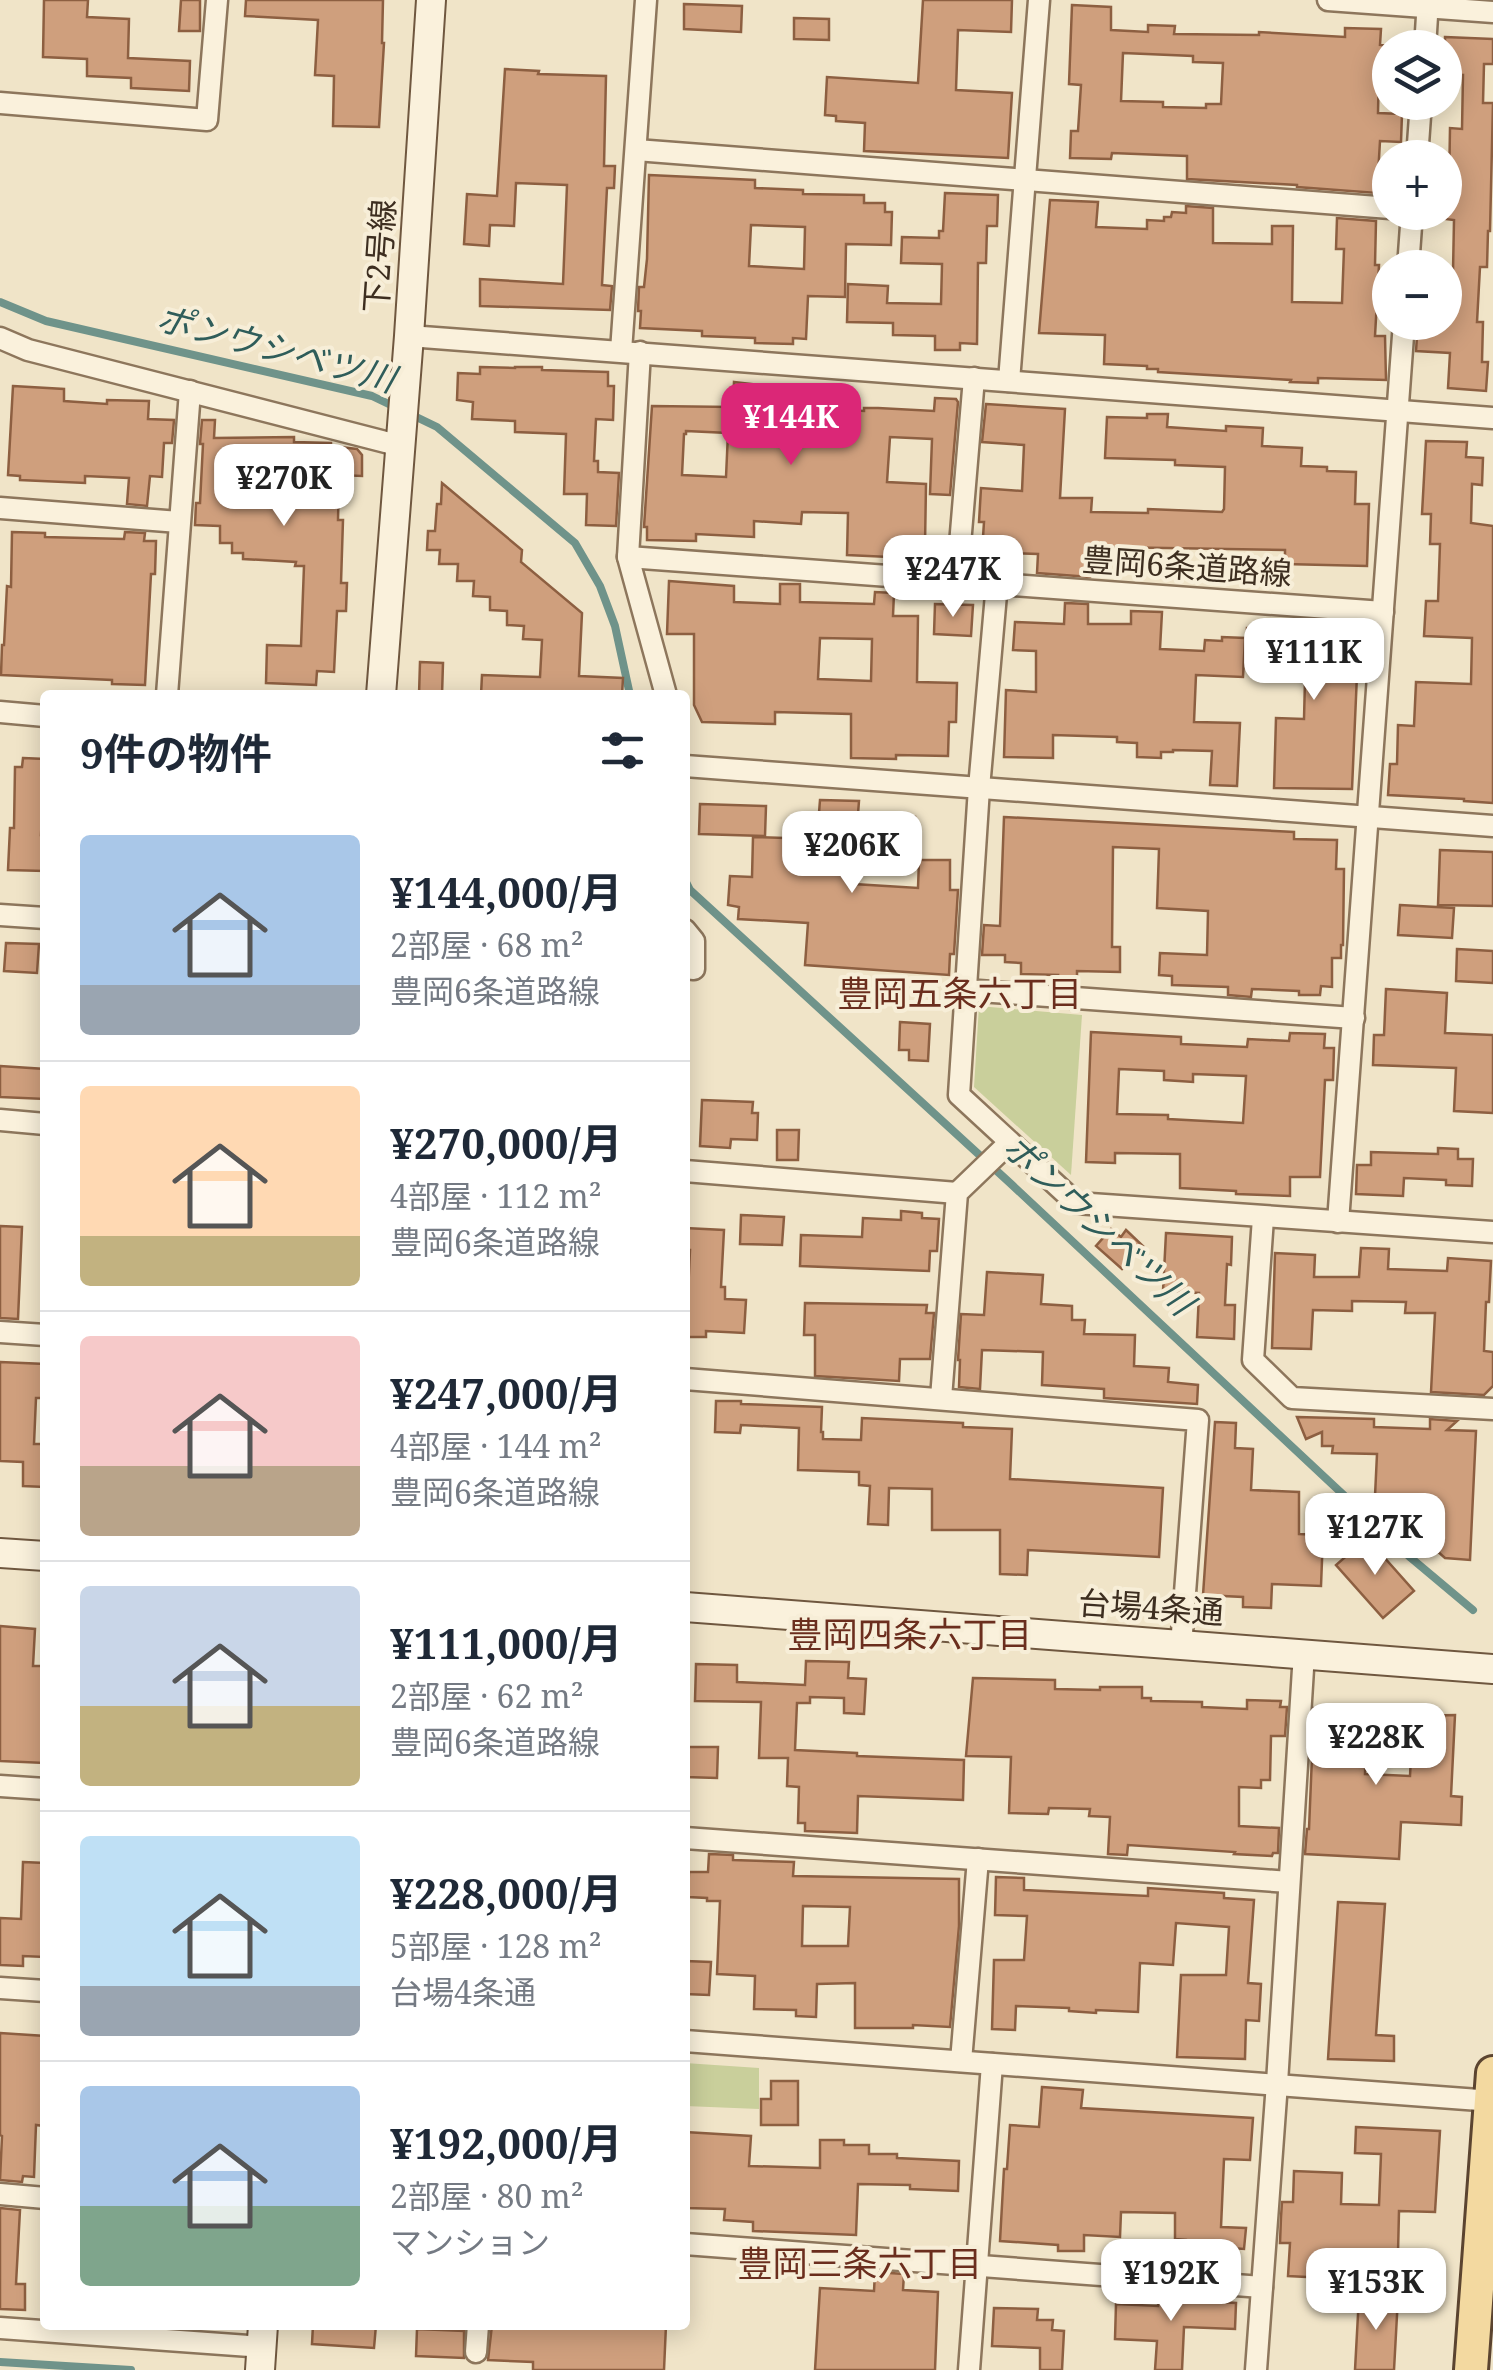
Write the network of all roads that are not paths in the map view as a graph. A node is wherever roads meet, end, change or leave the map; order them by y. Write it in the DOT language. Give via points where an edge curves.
graph roads {
  1 [pos="217,0"];
  2 [pos="432,0"];
  3 [pos="646,0"];
  4 [pos="1039,0"];
  5 [pos="1328,0"];
  6 [pos="1428,4"];
  7 [pos="1493,12"];
  8 [pos="1426,30"];
  9 [pos="0,103"];
  10 [pos="636,150"];
  11 [pos="1025,179"];
  12 [pos="1372,207"];
  13 [pos="410,336"];
  14 [pos="0,338"];
  15 [pos="1403,340"];
  16 [pos="630,352"];
  17 [pos="974,378"];
  18 [pos="1009,380"];
  19 [pos="190,391"];
  20 [pos="1398,411"];
  21 [pos="1493,418"];
  22 [pos="401,437"];
  23 [pos="0,508"];
  24 [pos="179,522"];
  25 [pos="628,558"];
  26 [pos="957,580"];
  27 [pos="997,583"];
  28 [pos="1383,612"];
  29 [pos="167,690"];
  30 [pos="381,690"];
  31 [pos="665,690"];
  32 [pos="0,712"];
  33 [pos="40,716"];
  34 [pos="690,766"];
  35 [pos="979,788"];
  36 [pos="1368,817"];
  37 [pos="1493,826"];
  38 [pos="0,915"];
  39 [pos="40,918"];
  40 [pos="690,936"];
  41 [pos="690,969"];
  42 [pos="966,990"];
  43 [pos="1354,1018"];
  44 [pos="0,1120"];
  45 [pos="40,1124"];
  46 [pos="1003,1148"];
  47 [pos="690,1172"];
  48 [pos="963,1186"];
  49 [pos="1264,1218"];
  50 [pos="1338,1222"];
  51 [pos="1493,1232"];
  52 [pos="0,1332"];
  53 [pos="40,1336"];
  54 [pos="690,1379"];
  55 [pos="942,1398"];
  56 [pos="1493,1409"];
  57 [pos="0,1553"];
  58 [pos="40,1556"];
  59 [pos="690,1607"];
  60 [pos="1180,1646"];
  61 [pos="1304,1653"];
  62 [pos="1493,1669"];
  63 [pos="0,1786"];
  64 [pos="40,1789"];
  65 [pos="690,1838"];
  66 [pos="978,1859"];
  67 [pos="1289,1882"];
  68 [pos="0,1988"];
  69 [pos="40,1991"];
  70 [pos="690,2041"];
  71 [pos="961,2062"];
  72 [pos="992,2064"];
  73 [pos="1277,2084"];
  74 [pos="1492,2092"];
  75 [pos="0,2194"];
  76 [pos="40,2198"];
  77 [pos="690,2244"];
  78 [pos="978,2266"];
  79 [pos="1262,2287"];
  80 [pos="0,2328"];
  81 [pos="40,2329"];
  82 [pos="60,2330"];
  83 [pos="478,2330"];
  84 [pos="261,2352"];
  85 [pos="476,2352"];
  86 [pos="969,2370"];
  87 [pos="1256,2370"];
  88 [pos="1471,2370"];
  1 -- 9 [label="street" via="207,120"];
  2 -- 13 [label="street, 下2号線"];
  3 -- 10 [label="street"];
  4 -- 11 [label="street"];
  5 -- 6 [label="street"];
  6 -- 7 [label="street"];
  6 -- 8 [label="street"];
  10 -- 11 [label="street"];
  10 -- 16 [label="street"];
  11 -- 12 [label="street"];
  11 -- 18 [label="street"];
  13 -- 16 [label="street"];
  13 -- 22 [label="street, 下2号線"];
  14 -- 19 [label="street"];
  15 -- 20 [label="street"];
  16 -- 17 [label="street"];
  16 -- 25 [label="street"];
  17 -- 18 [label="street"];
  17 -- 26 [label="street"];
  18 -- 20 [label="street"];
  19 -- 22 [label="street"];
  19 -- 24 [label="street"];
  20 -- 21 [label="street"];
  20 -- 28 [label="street"];
  22 -- 30 [label="street, 下2号線"];
  23 -- 24 [label="street"];
  24 -- 29 [label="street"];
  25 -- 26 [label="street, 豊岡6条道路線"];
  25 -- 31 [label="street"];
  26 -- 27 [label="street, 豊岡6条道路線"];
  27 -- 28 [label="street, 豊岡6条道路線"];
  27 -- 35 [label="street"];
  28 -- 36 [label="street"];
  32 -- 33 [label="street"];
  34 -- 35 [label="street"];
  35 -- 36 [label="street"];
  35 -- 42 [label="street"];
  36 -- 37 [label="street"];
  36 -- 43 [label="street"];
  38 -- 39 [label="street"];
  40 -- 41 [label="street"];
  42 -- 43 [label="street"];
  42 -- 46 [label="street" via="959,1095"];
  43 -- 50 [label="street"];
  44 -- 45 [label="street"];
  46 -- 48 [label="street"];
  46 -- 49 [label="street" via="1076,1204"];
  47 -- 48 [label="street"];
  48 -- 55 [label="street"];
  49 -- 50 [label="street"];
  49 -- 56 [label="street" via="1253,1360 1292,1398"];
  50 -- 51 [label="street"];
  52 -- 53 [label="street"];
  54 -- 55 [label="street"];
  55 -- 60 [label="street" via="1198,1420"];
  57 -- 58 [label="street"];
  59 -- 60 [label="street, 台場4条通"];
  60 -- 61 [label="street, 台場4条通"];
  61 -- 62 [label="street, 台場4条通"];
  61 -- 67 [label="street"];
  63 -- 64 [label="street"];
  65 -- 66 [label="street"];
  66 -- 67 [label="street"];
  66 -- 71 [label="street"];
  67 -- 73 [label="street"];
  68 -- 69 [label="street"];
  70 -- 71 [label="street"];
  71 -- 72 [label="street"];
  72 -- 73 [label="street"];
  72 -- 78 [label="street"];
  73 -- 74 [label="street"];
  73 -- 79 [label="street"];
  74 -- 88 [label="main road"];
  75 -- 76 [label="street"];
  77 -- 78 [label="street"];
  78 -- 79 [label="street"];
  78 -- 86 [label="street"];
  79 -- 87 [label="street"];
  80 -- 81 [label="street"];
  82 -- 84 [label="street"];
  83 -- 85 [label="street"];
}
